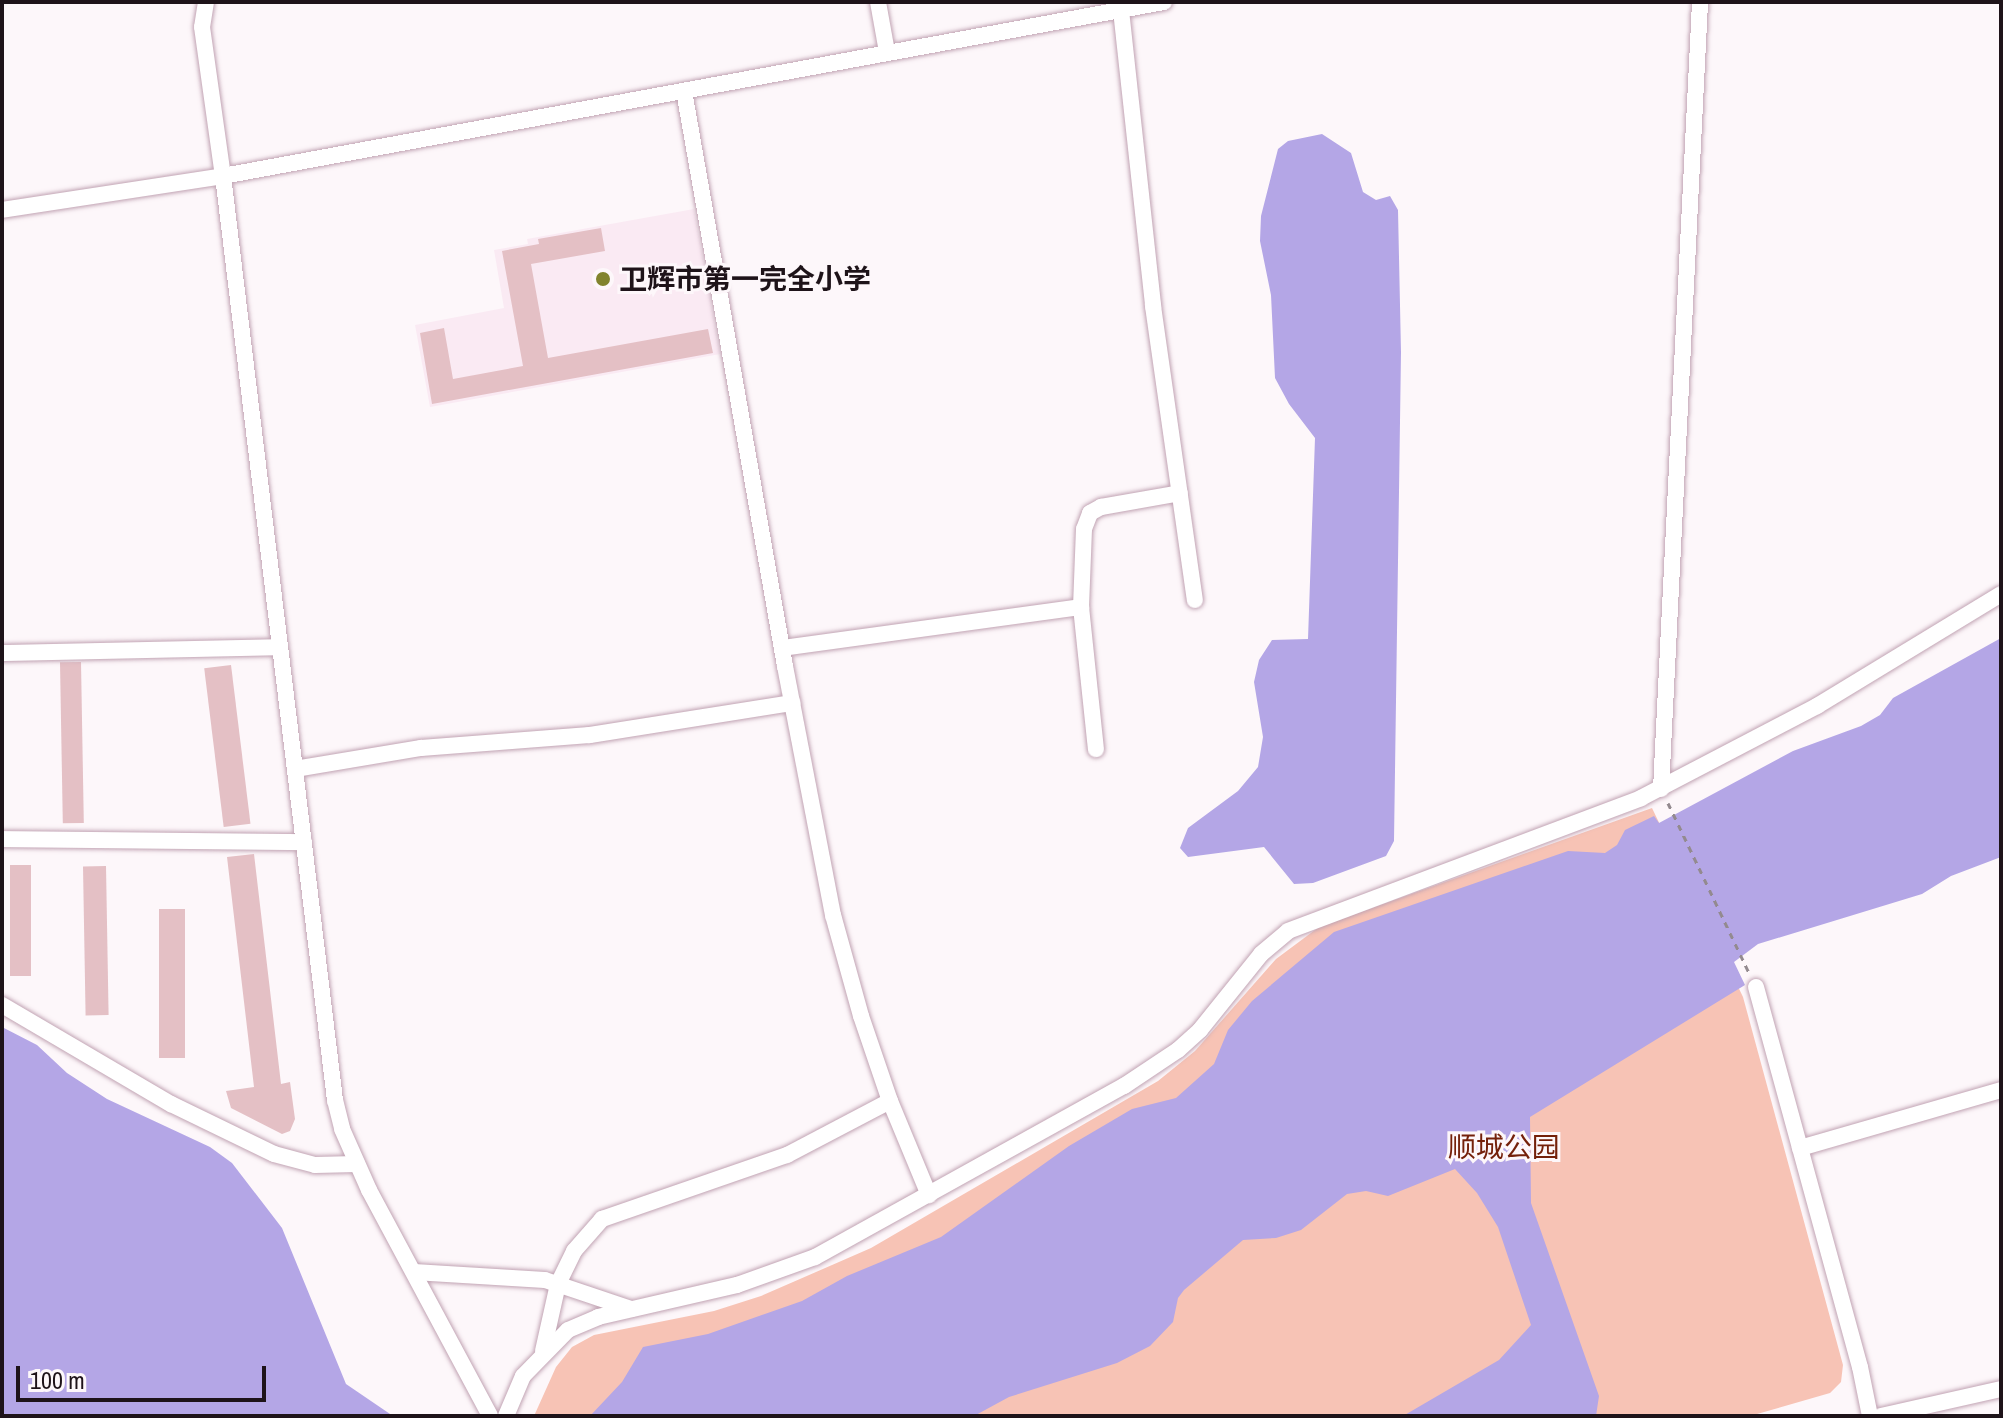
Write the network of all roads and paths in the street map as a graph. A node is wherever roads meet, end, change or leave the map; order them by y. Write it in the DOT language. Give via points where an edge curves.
graph roads {
  1 [pos="206,2"];
  2 [pos="878,2"];
  3 [pos="1164,2"];
  4 [pos="1700,2"];
  5 [pos="1121,10"];
  6 [pos="887,52"];
  7 [pos="684,91"];
  8 [pos="223,176"];
  9 [pos="2,210"];
  10 [pos="1180,493"];
  11 [pos="2001,594"];
  12 [pos="1195,600"];
  13 [pos="1081,607"];
  14 [pos="280,647"];
  15 [pos="782,648"];
  16 [pos="2,653"];
  17 [pos="792,703"];
  18 [pos="1096,749"];
  19 [pos="295,769"];
  20 [pos="1661,789"];
  21 [pos="2,839"];
  22 [pos="304,842"];
  23 [pos="1756,987"];
  24 [pos="2,1005"];
  25 [pos="2001,1090"];
  26 [pos="890,1101"];
  27 [pos="1800,1148"];
  28 [pos="357,1164"];
  29 [pos="929,1195"];
  30 [pos="414,1272"];
  31 [pos="558,1284"];
  32 [pos="633,1310"];
  33 [pos="543,1352"];
  34 [pos="2001,1389"];
  35 [pos="490,1416"];
  36 [pos="506,1416"];
  37 [pos="1870,1416"];
  38 [pos="1881,1416"];
  1 -- 8 [label="street" via="202,27"];
  2 -- 6 [label="street"];
  3 -- 5 [label="street"];
  4 -- 20 [label="street"];
  5 -- 6 [label="street"];
  5 -- 10 [label="street" via="1153,306"];
  6 -- 7 [label="street"];
  7 -- 8 [label="street"];
  7 -- 15 [label="street"];
  8 -- 9 [label="street"];
  8 -- 14 [label="street"];
  10 -- 12 [label="street"];
  10 -- 13 [label="street" via="1090,513 1084,529"];
  11 -- 20 [label="street" via="1817,706"];
  13 -- 15 [label="street"];
  13 -- 18 [label="street"];
  14 -- 16 [label="street"];
  14 -- 19 [label="street"];
  15 -- 17 [label="street"];
  17 -- 19 [label="street" via="590,735 421,748"];
  17 -- 26 [label="street" via="833,915"];
  19 -- 22 [label="street"];
  20 -- 23 [label="path"];
  20 -- 29 [label="street" via="1288,931 1261,954 1178,1050"];
  21 -- 22 [label="street"];
  22 -- 28 [label="street" via="335,1100"];
  23 -- 27 [label="street"];
  24 -- 28 [label="street" via="171,1104 274,1154 315,1165"];
  25 -- 27 [label="street"];
  26 -- 29 [label="street"];
  26 -- 31 [label="street" via="787,1155 602,1219 574,1251"];
  27 -- 37 [label="street"];
  28 -- 30 [label="street"];
  29 -- 32 [label="street" via="779,1272"];
  30 -- 31 [label="street" via="500,1274"];
  30 -- 35 [label="street"];
  31 -- 32 [label="street"];
  31 -- 33 [label="street"];
  32 -- 33 [label="street" via="568,1330"];
  33 -- 36 [label="street" via="523,1376"];
  34 -- 38 [label="street"];
}
